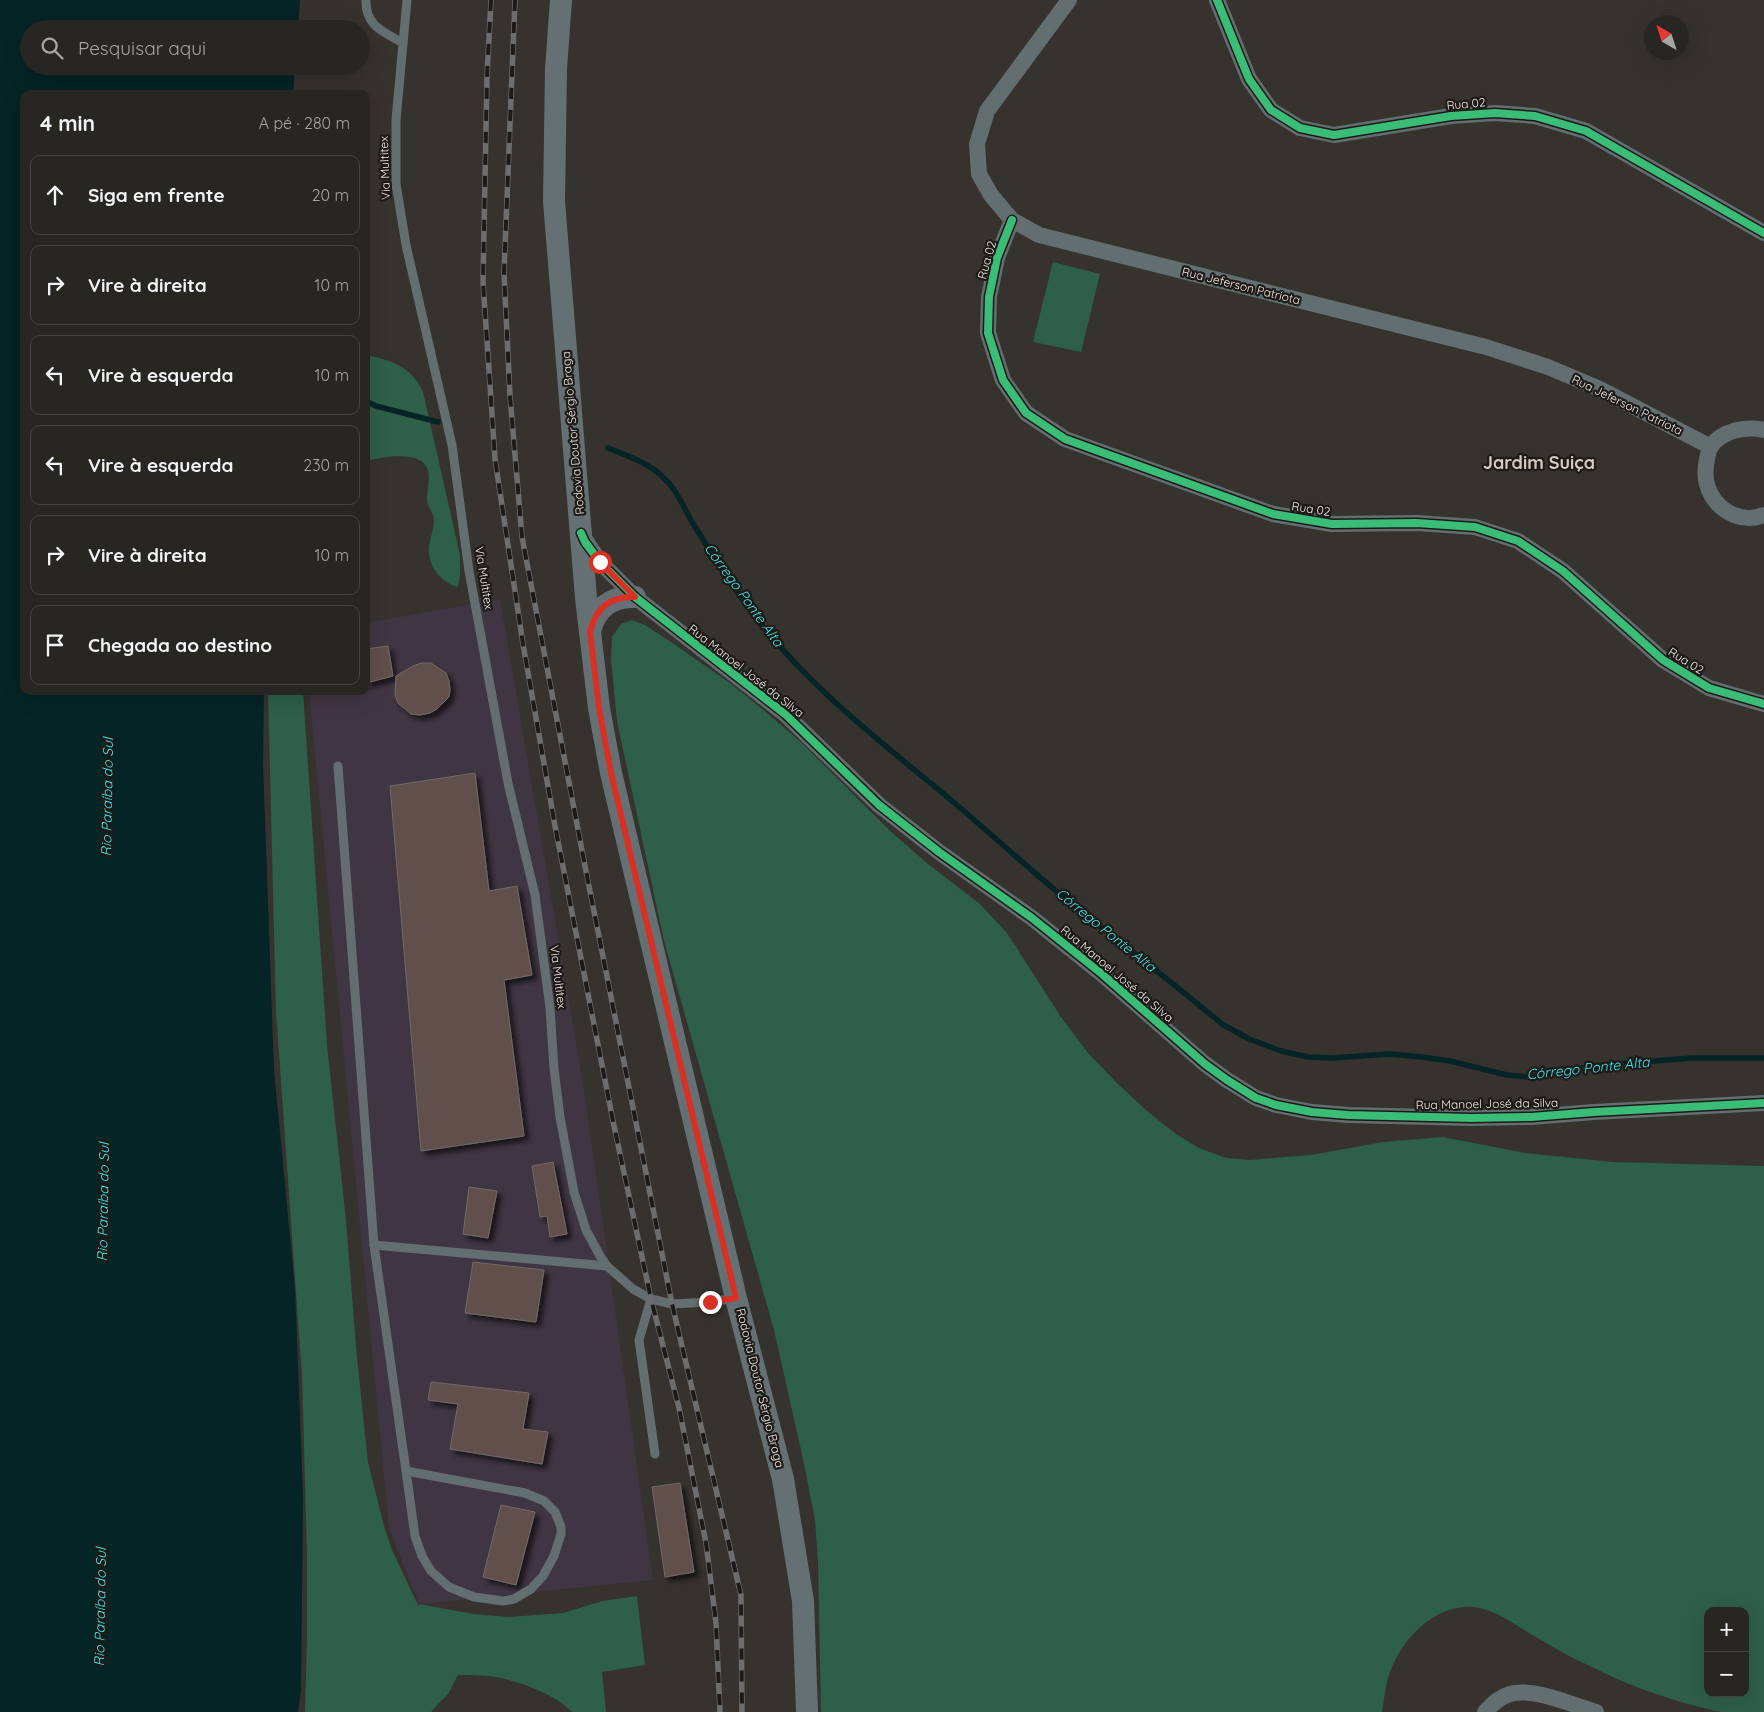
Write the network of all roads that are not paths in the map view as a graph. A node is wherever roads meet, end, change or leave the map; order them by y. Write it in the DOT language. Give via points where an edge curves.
graph roads {
  1 [pos="366,0"];
  2 [pos="407,0"];
  3 [pos="561,0"];
  4 [pos="1069,0"];
  5 [pos="1217,0"];
  6 [pos="370,20"];
  7 [pos="370,20"];
  8 [pos="403,43"];
  9 [pos="1012,220"];
  10 [pos="1764,233"];
  11 [pos="1764,430"];
  12 [pos="1711,447"];
  13 [pos="1764,516"];
  14 [pos="580,533"];
  15 [pos="635,597"];
  16 [pos="590,632"];
  17 [pos="1764,704"];
  18 [pos="338,766"];
  19 [pos="1764,1103"];
  20 [pos="374,1245"];
  21 [pos="607,1266"];
  22 [pos="736,1298"];
  23 [pos="652,1300"];
  24 [pos="656,1454"];
  25 [pos="406,1470"];
  26 [pos="808,1712"];
  27 [pos="1485,1712"];
  28 [pos="1596,1712"];
  1 -- 6 [label="lane"];
  2 -- 8 [label="lane, Via Multitex"];
  3 -- 14 [label="main road, Rodovia Doutor Sérgio Braga" via="556,69 554,201"];
  4 -- 9 [label="street, Rua Jeferson Patriota" via="987,110 977,144 979,174"];
  5 -- 10 [label="street, Rua 02" via="1249,79 1271,110 1300,128 1334,135 1451,116 1495,113 1535,116 1586,131"];
  7 -- 8 [label="lane"];
  8 -- 21 [label="lane, Via Multitex" via="396,120 396,184 406,245 452,445 470,571 508,784 534,895 550,1008 560,1117 574,1192 586,1230"];
  9 -- 12 [label="street, Rua Jeferson Patriota" via="1038,235 1494,350 1600,388"];
  9 -- 17 [label="street, Rua 02" via="993,278 988,333 1003,380 1026,413 1065,439 1273,514 1332,524 1417,523 1475,527 1518,541 1563,571 1663,660 1709,688"];
  11 -- 12 [label="street" via="1752,427 1738,429 1724,435"];
  12 -- 13 [label="street" via="1705,474 1715,502 1727,512 1741,517"];
  14 -- 15 [label="street, Rua Manoel José da Silva" via="600,562"];
  14 -- 16 [label="main road, Rodovia Doutor Sérgio Braga"];
  15 -- 16 [label="main road" via="609,602 599,611"];
  15 -- 19 [label="street, Rua Manoel José da Silva" via="785,714 879,806 1032,918 1205,1064 1256,1098 1312,1112 1472,1118"];
  16 -- 22 [label="main road, Rodovia Doutor Sérgio Braga" via="611,773"];
  18 -- 20 [label="lane"];
  20 -- 21 [label="lane"];
  20 -- 25 [label="lane"];
  21 -- 23 [label="lane, Via Multitex" via="624,1282"];
  22 -- 23 [label="lane" via="672,1304"];
  22 -- 26 [label="main road, Rodovia Doutor Sérgio Braga" via="783,1479 796,1548 803,1601"];
  23 -- 24 [label="lane" via="639,1340"];
  25 -- 25 [label="lane" via="418,1546 431,1571 449,1587 474,1598 503,1601 523,1595 543,1576 561,1534 555,1512 544,1502 525,1494"];
  27 -- 28 [label="street" via="1498,1700 1518,1692 1540,1695"];
}
